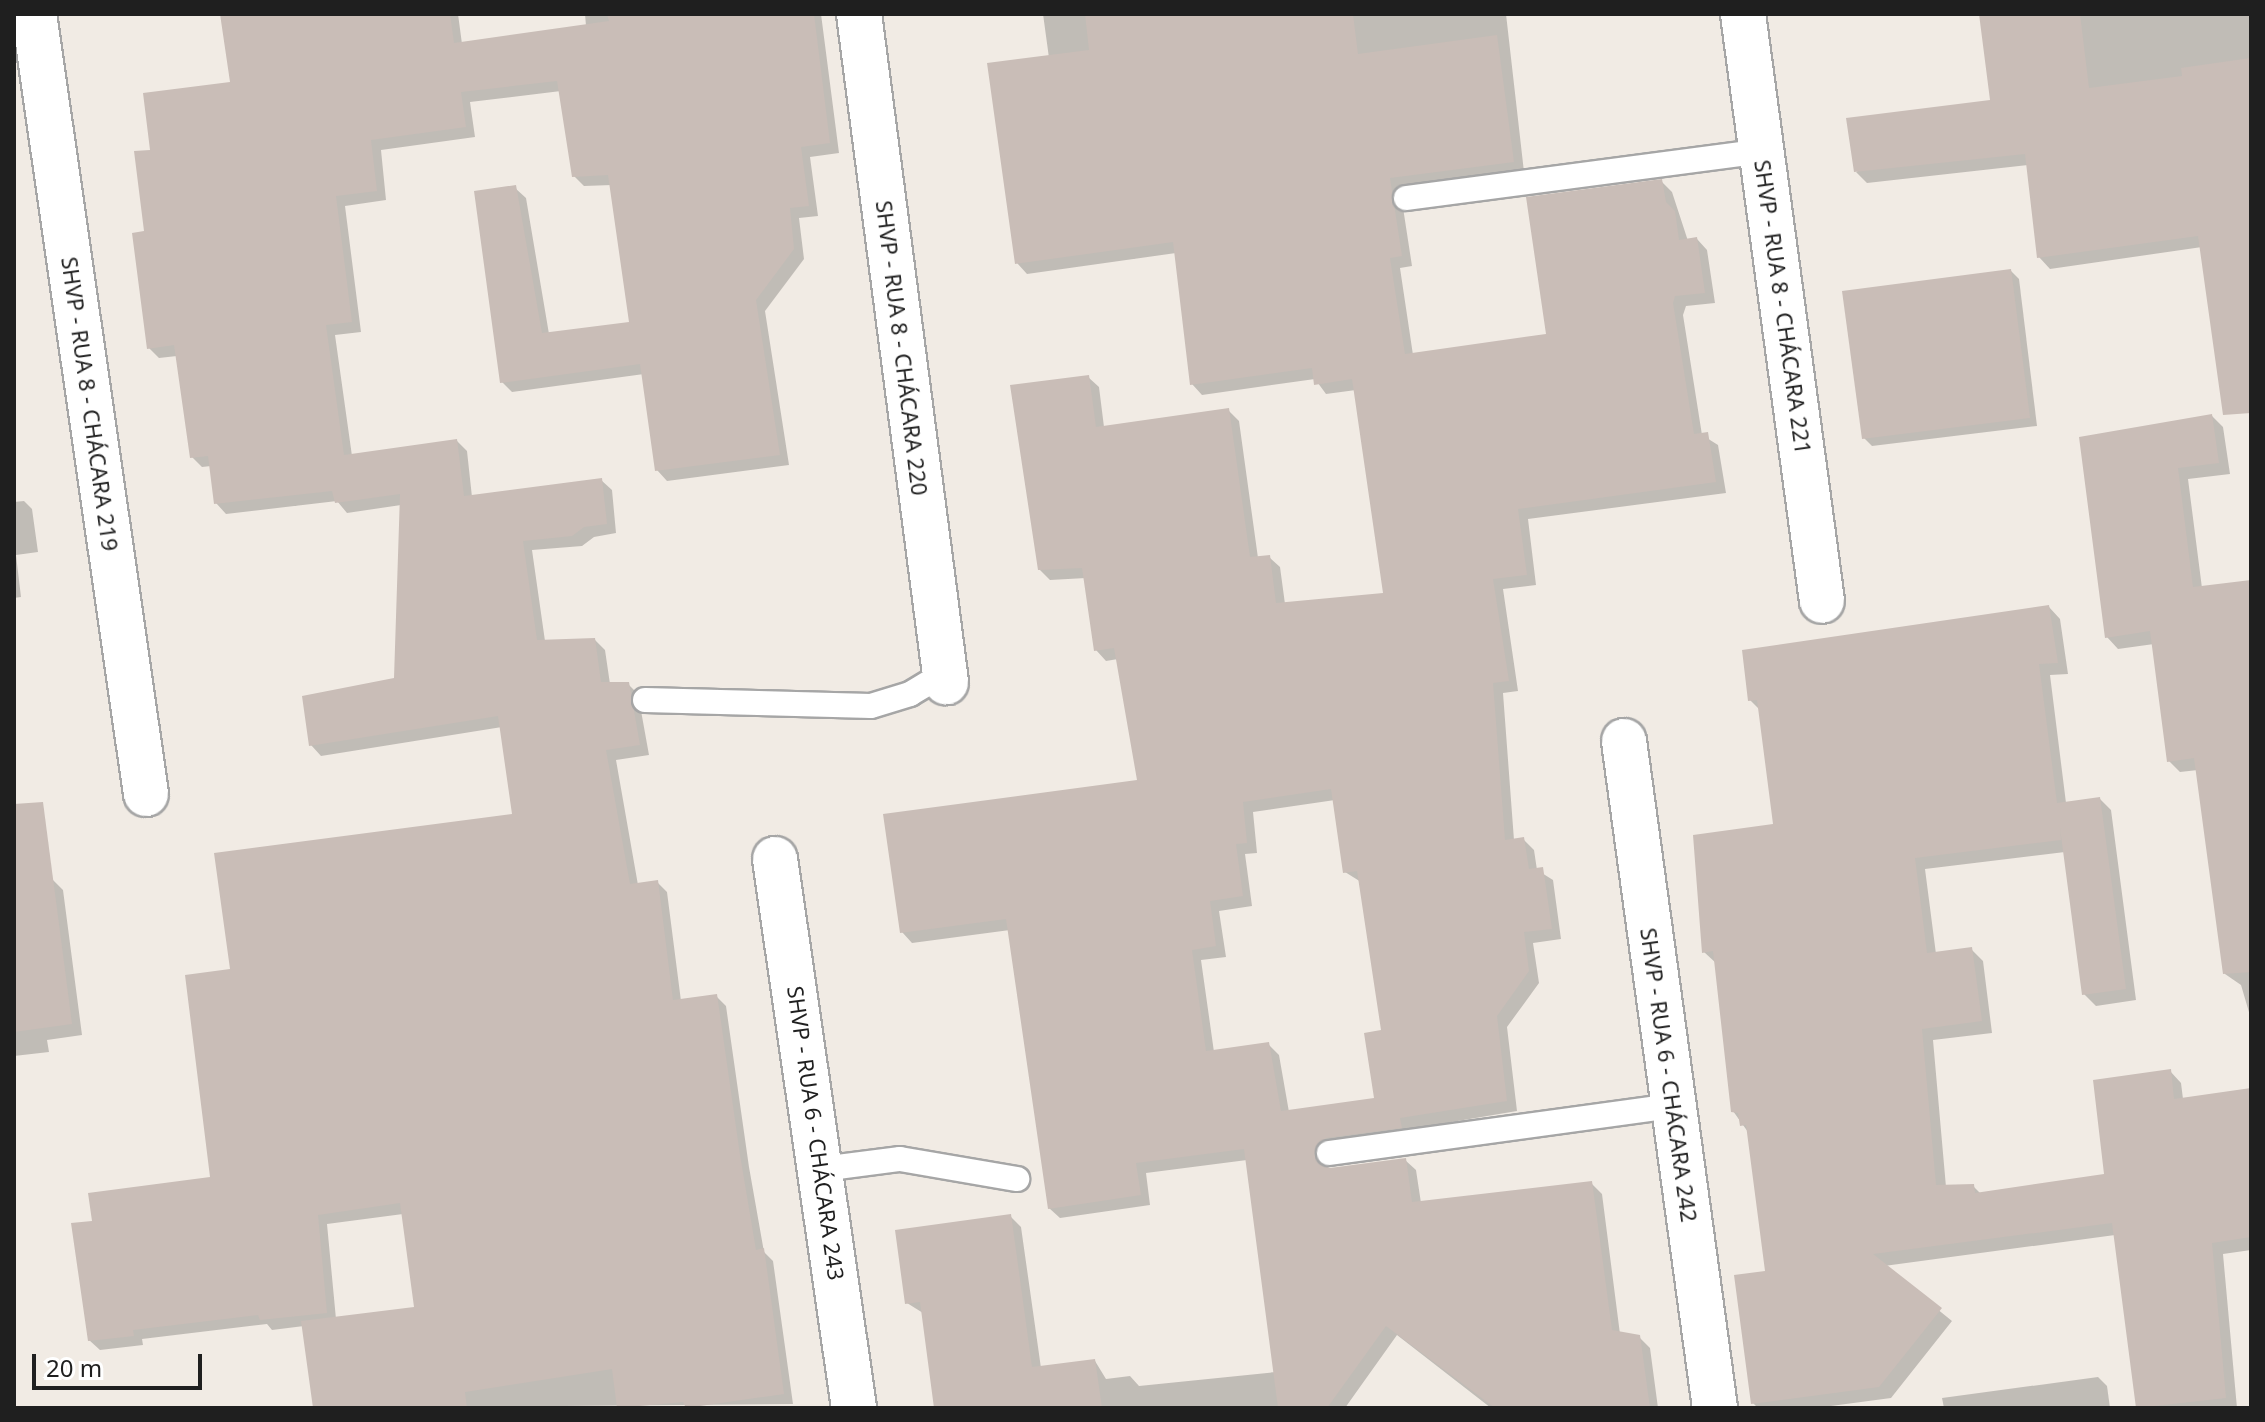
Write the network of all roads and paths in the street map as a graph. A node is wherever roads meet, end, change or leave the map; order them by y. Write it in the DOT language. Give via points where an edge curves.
graph roads {
  1 [pos="34,14"];
  2 [pos="859,14"];
  3 [pos="1743,14"];
  4 [pos="1762,151"];
  5 [pos="1406,198"];
  6 [pos="1822,601"];
  7 [pos="945,677"];
  8 [pos="645,700"];
  9 [pos="1624,741"];
  10 [pos="146,794"];
  11 [pos="775,859"];
  12 [pos="1674,1106"];
  13 [pos="1329,1153"];
  14 [pos="822,1169"];
  15 [pos="1017,1179"];
  16 [pos="854,1408"];
  17 [pos="1715,1408"];
  1 -- 10 [label="street, SHVP - RUA 8 - CHÁCARA 219"];
  2 -- 7 [label="street, SHVP - RUA 8 - CHÁCARA 220"];
  3 -- 4 [label="street, SHVP - RUA 8 - CHÁCARA 221"];
  4 -- 5 [label="lane"];
  4 -- 6 [label="street, SHVP - RUA 8 - CHÁCARA 221"];
  7 -- 8 [label="lane" via="871,706"];
  9 -- 12 [label="street, SHVP - RUA 6 - CHÁCARA 242"];
  11 -- 14 [label="street, SHVP - RUA 6 - CHÁCARA 243"];
  12 -- 13 [label="lane"];
  12 -- 17 [label="street, SHVP - RUA 6 - CHÁCARA 242"];
  14 -- 15 [label="lane" via="900,1159"];
  14 -- 16 [label="street, SHVP - RUA 6 - CHÁCARA 243"];
}
